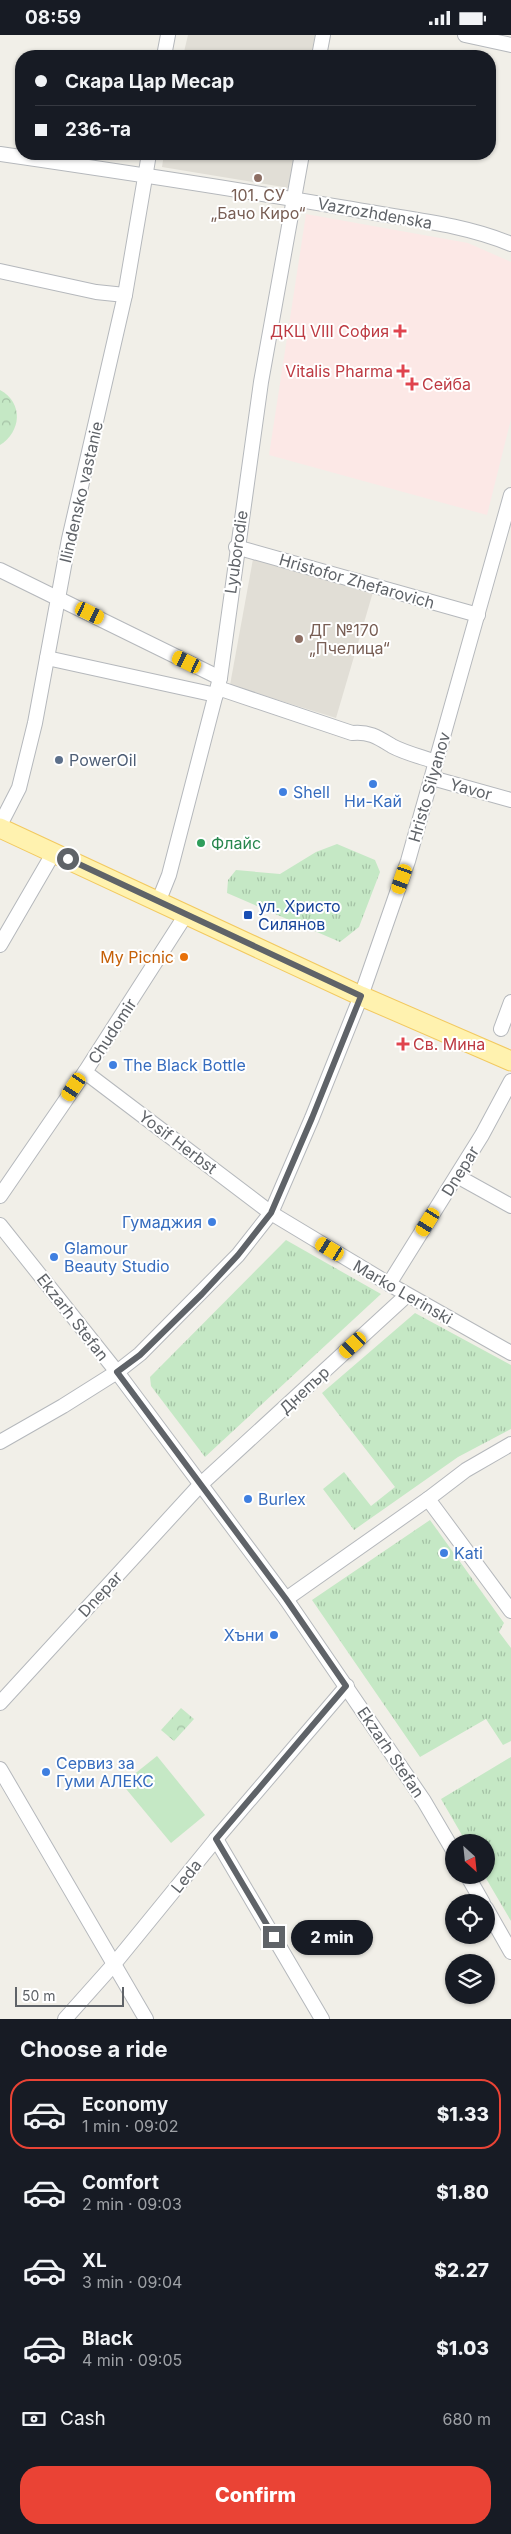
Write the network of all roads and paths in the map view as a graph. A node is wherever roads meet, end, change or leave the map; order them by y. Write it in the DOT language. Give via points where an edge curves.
graph roads {
  1 [pos="168,35"];
  2 [pos="323,35"];
  3 [pos="465,35"];
  4 [pos="511,45"];
  5 [pos="165,50"];
  6 [pos="320,50"];
  7 [pos="0,154"];
  8 [pos="15,156"];
  9 [pos="38,160"];
  10 [pos="147,160"];
  11 [pos="301,160"];
  12 [pos="144,177"];
  13 [pos="294,199"];
  14 [pos="511,244"];
  15 [pos="0,271"];
  16 [pos="125,295"];
  17 [pos="511,495"];
  18 [pos="236,547"];
  19 [pos="0,571"];
  20 [pos="58,597"];
  21 [pos="478,615"];
  22 [pos="47,657"];
  23 [pos="218,687"];
  24 [pos="436,762"];
  25 [pos="432,779"];
  26 [pos="511,800"];
  27 [pos="0,827"];
  28 [pos="54,853"];
  29 [pos="159,900"];
  30 [pos="187,913"];
  31 [pos="0,945"];
  32 [pos="361,996"];
  33 [pos="511,1001"];
  34 [pos="501,1029"];
  35 [pos="511,1061"];
  36 [pos="85,1072"];
  37 [pos="511,1081"];
  38 [pos="458,1176"];
  39 [pos="0,1196"];
  40 [pos="511,1206"];
  41 [pos="271,1213"];
  42 [pos="0,1225"];
  43 [pos="389,1285"];
  44 [pos="407,1295"];
  45 [pos="511,1353"];
  46 [pos="117,1372"];
  47 [pos="0,1442"];
  48 [pos="511,1444"];
  49 [pos="200,1485"];
  50 [pos="428,1499"];
  51 [pos="286,1599"];
  52 [pos="511,1611"];
  53 [pos="346,1686"];
  54 [pos="0,1703"];
  55 [pos="0,1769"];
  56 [pos="445,1837"];
  57 [pos="216,1839"];
  58 [pos="495,1923"];
  59 [pos="511,1951"];
  60 [pos="114,1964"];
  61 [pos="65,2019"];
  62 [pos="146,2019"];
  63 [pos="322,2019"];
  1 -- 5 [label="street"];
  2 -- 6 [label="street"];
  3 -- 4 [label="street"];
  7 -- 8 [label="street, Vazrozhdenska"];
  9 -- 12 [label="street, Vazrozhdenska"];
  10 -- 12 [label="street, Ilindensko vastanie"];
  11 -- 13 [label="street, Lyuborodie"];
  12 -- 13 [label="street, Vazrozhdenska"];
  12 -- 16 [label="street, Ilindensko vastanie"];
  13 -- 14 [label="street, Vazrozhdenska" via="460,229"];
  13 -- 18 [label="street, Lyuborodie"];
  15 -- 16 [label="street" via="96,292"];
  16 -- 20 [label="street, Ilindensko vastanie"];
  17 -- 21 [label="street, Hristo Silyanov"];
  18 -- 21 [label="street, Hristofor Zhefarovich"];
  18 -- 23 [label="street, Lyuborodie"];
  19 -- 20 [label="street"];
  20 -- 22 [label="street, Ilindensko vastanie"];
  20 -- 23 [label="street"];
  21 -- 24 [label="street, Hristo Silyanov"];
  22 -- 23 [label="street"];
  22 -- 27 [label="street, Ilindensko vastanie" via="19,788"];
  23 -- 24 [label="street" via="352,733 374,735 392,746"];
  23 -- 29 [label="street, Lyuborodie" via="169,875"];
  24 -- 25 [label="street, Hristo Silyanov"];
  25 -- 26 [label="street, Yavor"];
  25 -- 32 [label="street, Hristo Silyanov" via="408,861"];
  27 -- 28 [label="main road"];
  28 -- 29 [label="main road"];
  28 -- 31 [label="street"];
  29 -- 30 [label="main road"];
  30 -- 32 [label="main road"];
  30 -- 36 [label="street, Chudomir"];
  32 -- 35 [label="main road"];
  32 -- 41 [label="street, Hristo Silyanov"];
  33 -- 34 [label="street"];
  36 -- 39 [label="street, Chudomir"];
  36 -- 41 [label="street, Yosif Herbst"];
  37 -- 38 [label="street, Dnepar"];
  38 -- 40 [label="street"];
  38 -- 43 [label="street, Dnepar"];
  41 -- 43 [label="street, Marko Lerinski"];
  41 -- 46 [label="street, Hristo Silyanov" via="202,1294 140,1355"];
  42 -- 46 [label="street, Ekzarh Stefan"];
  43 -- 44 [label="street, Marko Lerinski"];
  44 -- 45 [label="street, Marko Lerinski"];
  44 -- 49 [label="street, Днепър"];
  46 -- 47 [label="street, Hristo Silyanov"];
  46 -- 49 [label="street, Ekzarh Stefan"];
  48 -- 50 [label="street" via="466,1470"];
  49 -- 51 [label="street, Ekzarh Stefan"];
  49 -- 54 [label="street, Dnepar"];
  50 -- 51 [label="street"];
  50 -- 52 [label="street"];
  51 -- 53 [label="street, Ekzarh Stefan"];
  53 -- 56 [label="street, Ekzarh Stefan"];
  53 -- 57 [label="street, Leda"];
  55 -- 60 [label="street"];
  57 -- 60 [label="street, Leda"];
  57 -- 63 [label="street"];
  58 -- 59 [label="street"];
  60 -- 61 [label="street, Leda"];
  60 -- 62 [label="street"];
}
